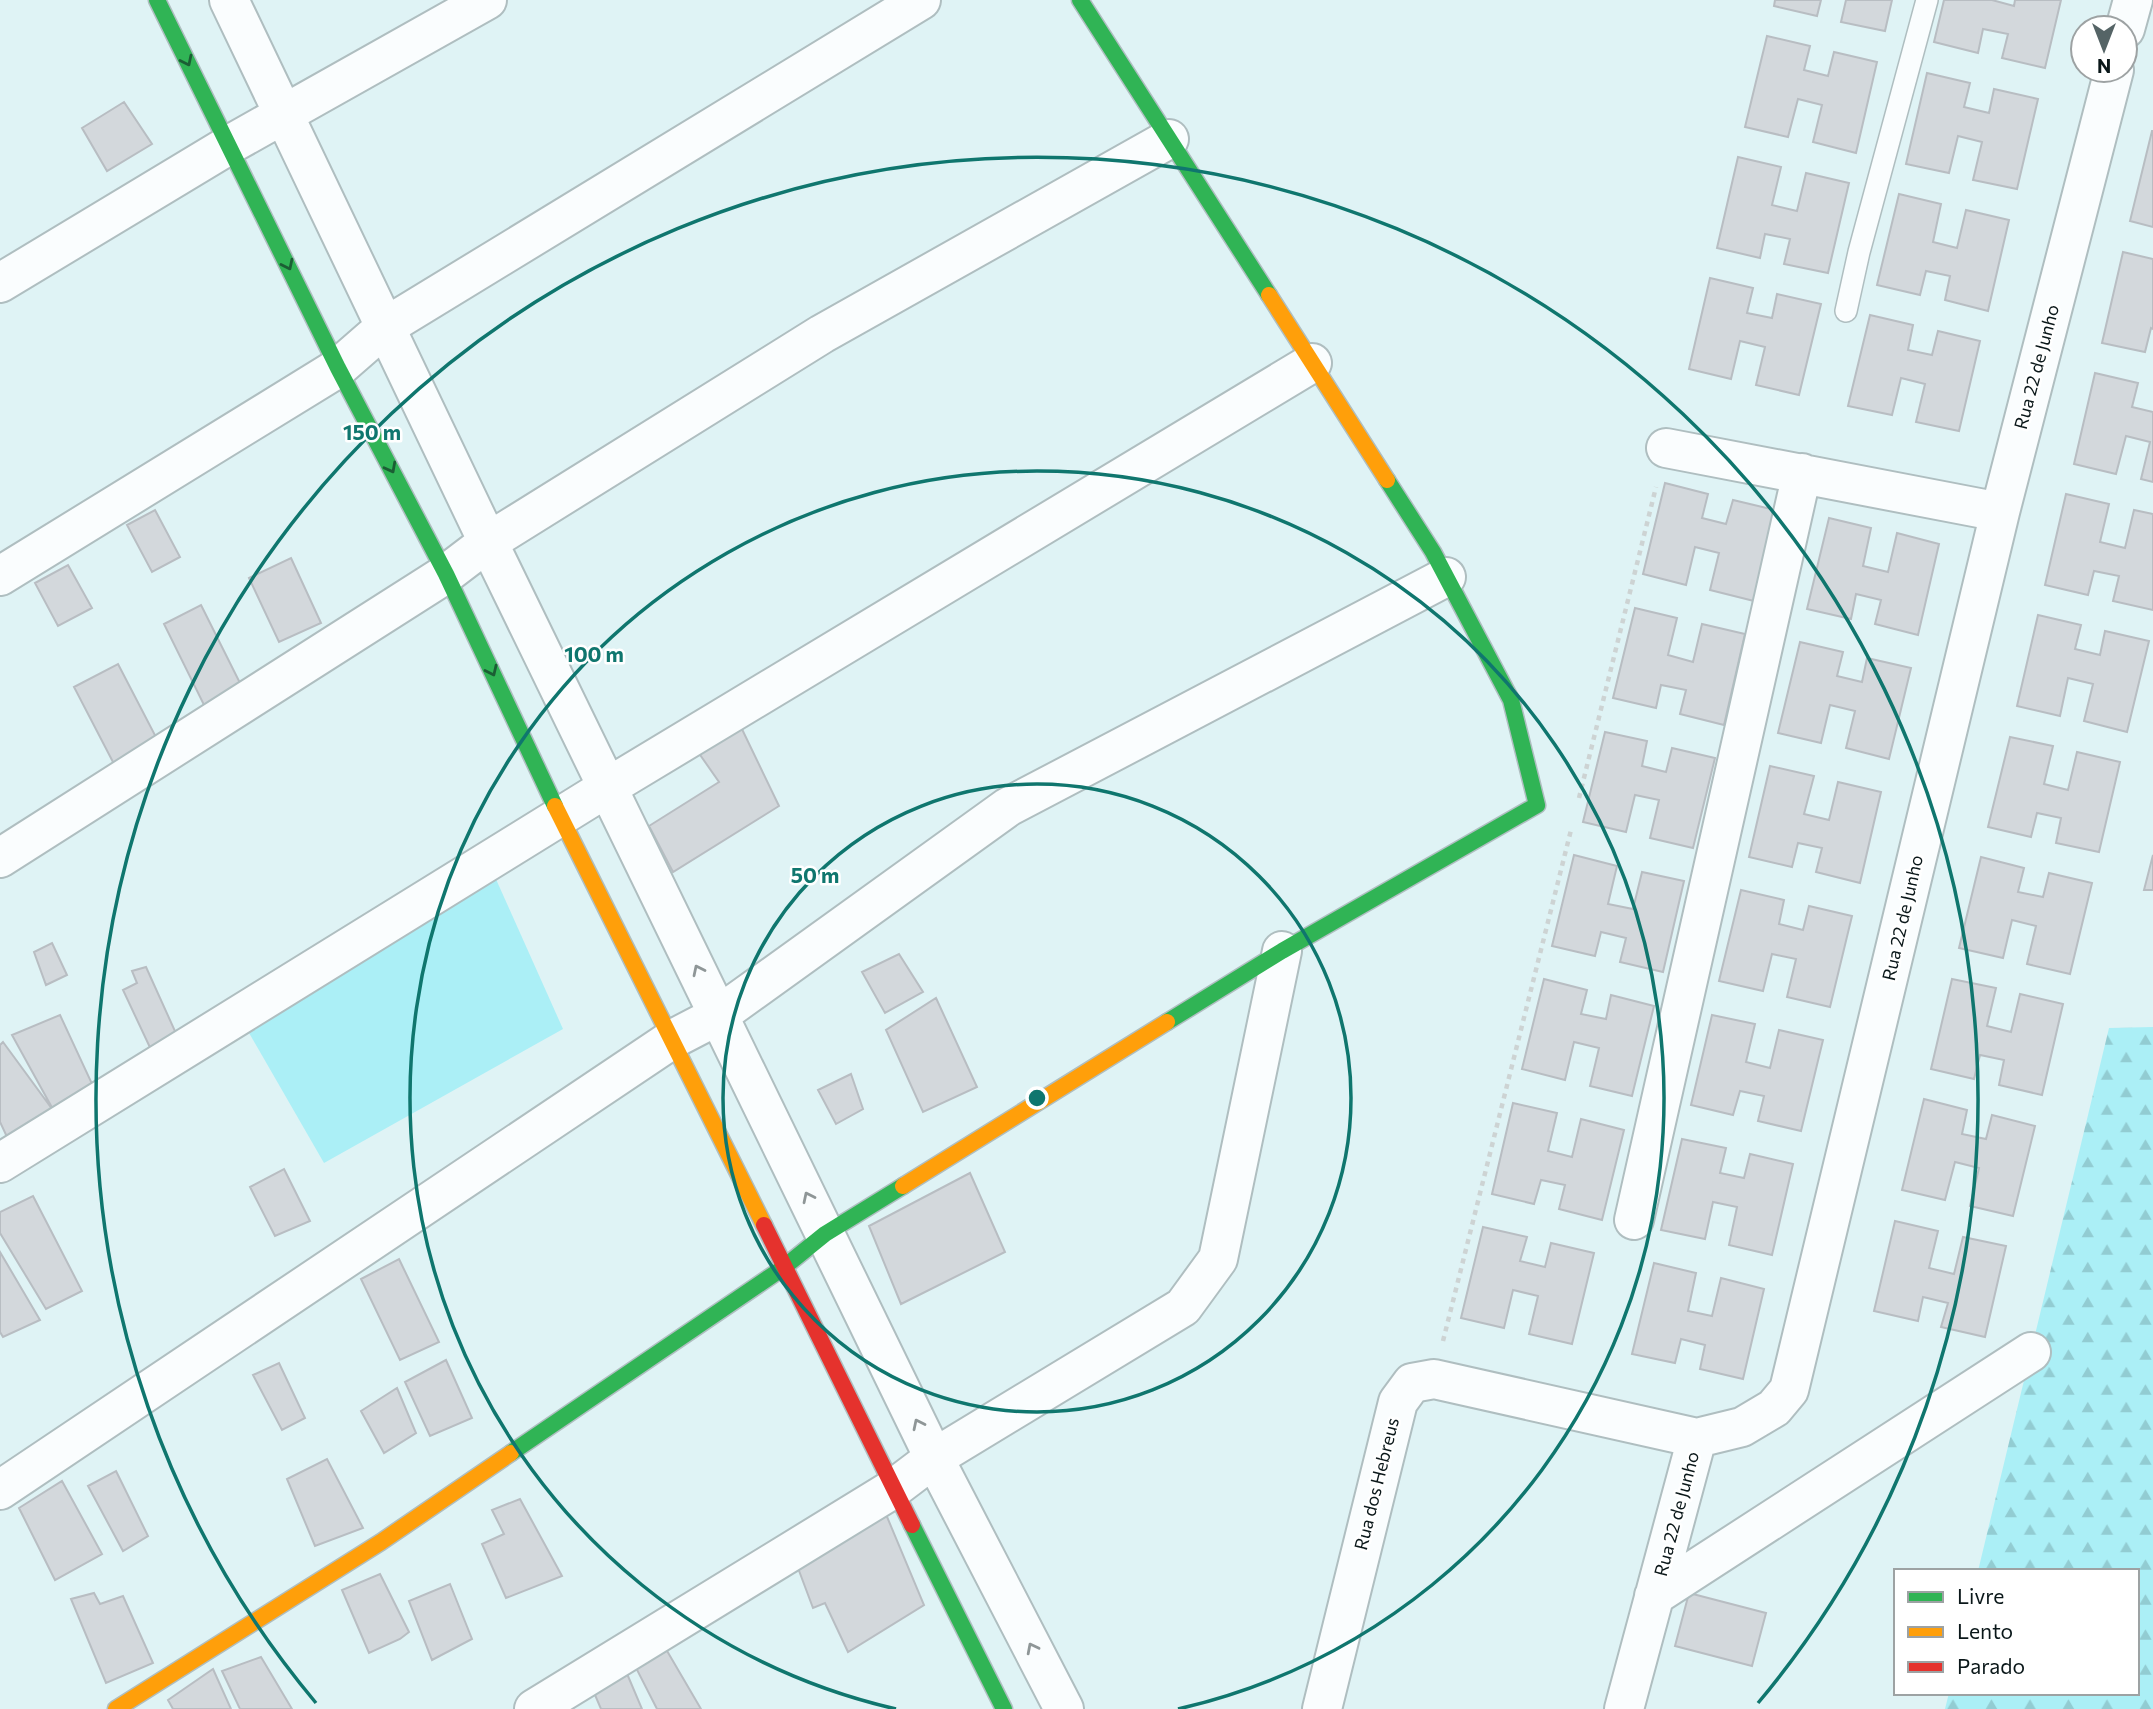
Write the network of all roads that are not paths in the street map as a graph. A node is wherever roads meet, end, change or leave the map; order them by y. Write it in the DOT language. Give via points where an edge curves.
graph roads {
  1 [pos="156,0"];
  2 [pos="229,0"];
  3 [pos="486,0"];
  4 [pos="921,0"];
  5 [pos="1080,0"];
  6 [pos="1927,0"];
  7 [pos="2110,84"];
  8 [pos="282,115"];
  9 [pos="1169,139"];
  10 [pos="229,145"];
  11 [pos="0,283"];
  12 [pos="1846,312"];
  13 [pos="385,327"];
  14 [pos="1312,363"];
  15 [pos="338,368"];
  16 [pos="1666,448"];
  17 [pos="1802,473"];
  18 [pos="2000,512"];
  19 [pos="488,542"];
  20 [pos="446,574"];
  21 [pos="0,576"];
  22 [pos="1446,577"];
  23 [pos="608,787"];
  24 [pos="561,818"];
  25 [pos="0,858"];
  26 [pos="1282,951"];
  27 [pos="719,1015"];
  28 [pos="671,1040"];
  29 [pos="0,1163"];
  30 [pos="1634,1220"];
  31 [pos="825,1234"];
  32 [pos="783,1268"];
  33 [pos="2031,1352"];
  34 [pos="1697,1438"];
  35 [pos="934,1458"];
  36 [pos="893,1489"];
  37 [pos="0,1490"];
  38 [pos="1654,1596"];
  39 [pos="996,1706"];
  40 [pos="116,1709"];
  41 [pos="534,1709"];
  42 [pos="1064,1709"];
  43 [pos="1322,1709"];
  44 [pos="1624,1709"];
  1 -- 10 [label="street, one-way"];
  2 -- 8 [label="street"];
  3 -- 8 [label="street"];
  4 -- 13 [label="street"];
  5 -- 9 [label="street"];
  6 -- 12 [label="lane"];
  7 -- 18 [label="street, Rua 22 de Junho"];
  8 -- 10 [label="street"];
  8 -- 13 [label="street"];
  9 -- 14 [label="street"];
  9 -- 19 [label="street" via="822,334"];
  10 -- 11 [label="street"];
  10 -- 15 [label="street, one-way"];
  13 -- 15 [label="street"];
  13 -- 19 [label="street"];
  14 -- 22 [label="street"];
  14 -- 23 [label="street"];
  15 -- 20 [label="street, one-way"];
  15 -- 21 [label="street"];
  16 -- 17 [label="street"];
  17 -- 18 [label="street"];
  17 -- 30 [label="street"];
  18 -- 34 [label="street, Rua 22 de Junho" via="1789,1390 1774,1408 1742,1427"];
  19 -- 20 [label="street"];
  19 -- 23 [label="street"];
  20 -- 24 [label="street, one-way"];
  20 -- 25 [label="street"];
  22 -- 26 [label="street" via="1511,701 1537,805"];
  22 -- 27 [label="street" via="1008,807"];
  23 -- 24 [label="street"];
  27 -- 23 [label="street, one-way"];
  24 -- 28 [label="street"];
  24 -- 29 [label="street"];
  26 -- 31 [label="street"];
  26 -- 35 [label="street" via="1218,1259 1183,1307"];
  27 -- 28 [label="street"];
  31 -- 27 [label="street, one-way"];
  28 -- 32 [label="street"];
  28 -- 37 [label="street"];
  31 -- 32 [label="street"];
  35 -- 31 [label="street, one-way"];
  32 -- 36 [label="street"];
  32 -- 40 [label="street" via="382,1542"];
  33 -- 38 [label="street"];
  34 -- 38 [label="street, Rua 22 de Junho"];
  34 -- 43 [label="street, Rua dos Hebreus" via="1434,1379 1412,1383 1398,1402"];
  35 -- 36 [label="street"];
  42 -- 35 [label="street, one-way"];
  36 -- 39 [label="street"];
  36 -- 41 [label="street"];
  38 -- 44 [label="street, Rua 22 de Junho"];
}
